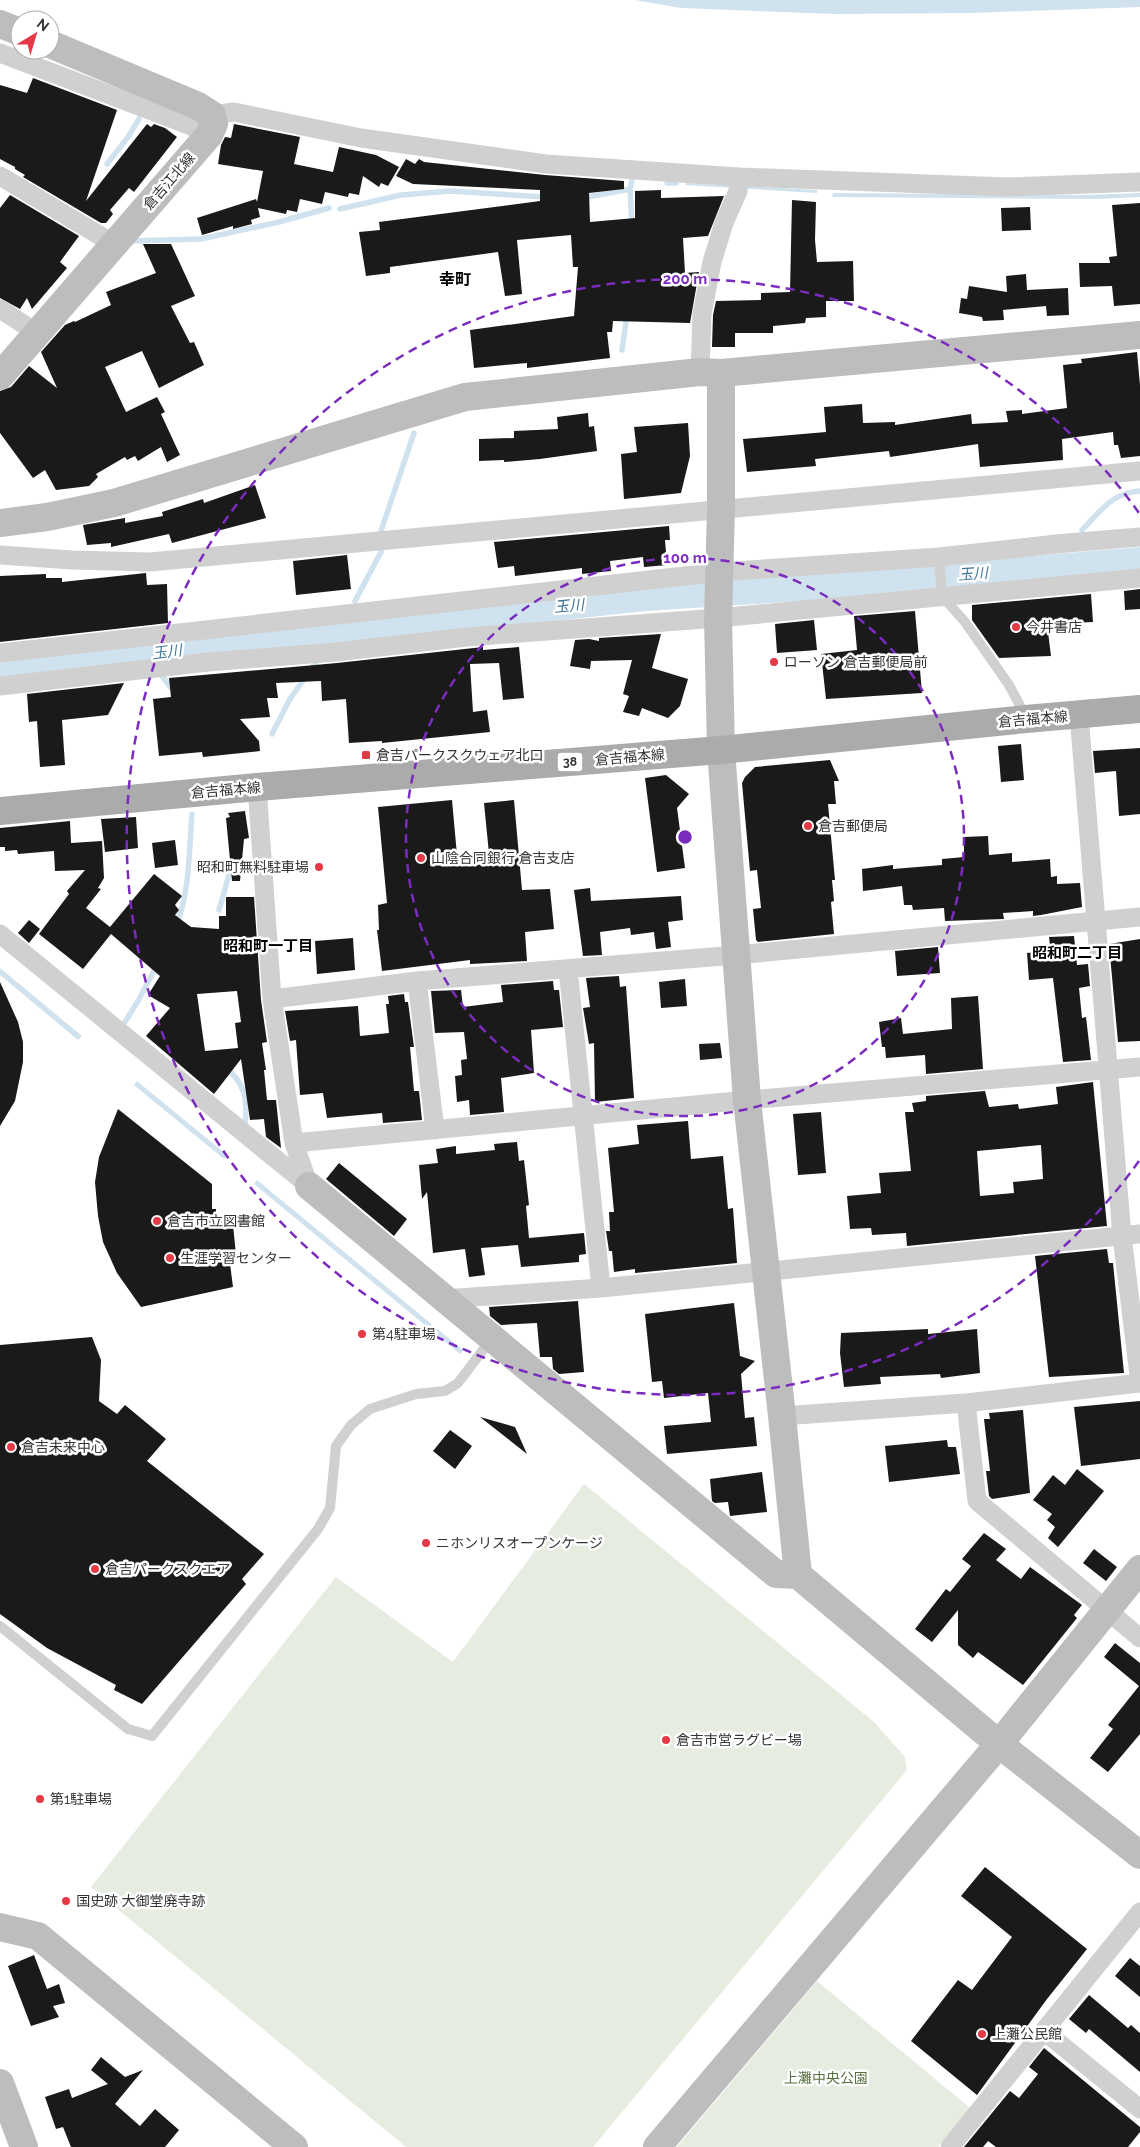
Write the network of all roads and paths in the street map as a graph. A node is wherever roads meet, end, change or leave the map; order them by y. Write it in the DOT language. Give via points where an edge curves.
graph roads {
  1 [pos="60,48"];
  2 [pos="0,53"];
  3 [pos="210,125"];
  4 [pos="0,176"];
  5 [pos="740,178"];
  6 [pos="1140,182"];
  7 [pos="114,244"];
  8 [pos="0,309"];
  9 [pos="37,333"];
  10 [pos="1140,335"];
  11 [pos="710,372"];
  12 [pos="0,376"];
  13 [pos="1140,471"];
  14 [pos="721,510"];
  15 [pos="0,523"];
  16 [pos="1140,537"];
  17 [pos="0,555"];
  18 [pos="939,557"];
  19 [pos="720,572"];
  20 [pos="1140,578"];
  21 [pos="942,596"];
  22 [pos="718,618"];
  23 [pos="0,653"];
  24 [pos="0,686"];
  25 [pos="1140,709"];
  26 [pos="1079,715"];
  27 [pos="1026,718"];
  28 [pos="721,750"];
  29 [pos="257,787"];
  30 [pos="0,811"];
  31 [pos="1140,916"];
  32 [pos="1095,922"];
  33 [pos="0,934"];
  34 [pos="736,954"];
  35 [pos="568,969"];
  36 [pos="417,981"];
  37 [pos="272,999"];
  38 [pos="1140,1067"];
  39 [pos="1108,1071"];
  40 [pos="747,1100"];
  41 [pos="583,1116"];
  42 [pos="435,1130"];
  43 [pos="294,1143"];
  44 [pos="309,1186"];
  45 [pos="1131,1235"];
  46 [pos="767,1271"];
  47 [pos="601,1288"];
  48 [pos="444,1299"];
  49 [pos="492,1338"];
  50 [pos="1140,1382"];
  51 [pos="966,1403"];
  52 [pos="782,1416"];
  53 [pos="1140,1569"];
  54 [pos="798,1575"];
  55 [pos="1106,1610"];
  56 [pos="0,1626"];
  57 [pos="1140,1638"];
  58 [pos="999,1744"];
  59 [pos="1140,1855"];
  60 [pos="1140,1912"];
  61 [pos="0,1927"];
  62 [pos="1044,2031"];
  63 [pos="3,2100"];
  64 [pos="1140,2109"];
  65 [pos="24,2147"];
  66 [pos="294,2147"];
  67 [pos="658,2147"];
  68 [pos="950,2147"];
  1 -- 3 [label="street" via="198,106"];
  2 -- 3 [label="street" via="189,125"];
  3 -- 5 [label="street" via="234,112 361,138 546,164"];
  3 -- 7 [label="street, 倉吉江北線"];
  4 -- 7 [label="street"];
  5 -- 6 [label="street" via="1007,187"];
  5 -- 11 [label="street" via="712,262 702,314"];
  7 -- 9 [label="street, 倉吉江北線"];
  8 -- 9 [label="street"];
  9 -- 12 [label="street, 倉吉江北線"];
  10 -- 11 [label="street"];
  11 -- 14 [label="street"];
  11 -- 15 [label="street" via="465,397 114,503"];
  13 -- 14 [label="street"];
  14 -- 17 [label="street" via="150,562"];
  14 -- 19 [label="street"];
  16 -- 18 [label="street"];
  18 -- 19 [label="street"];
  18 -- 21 [label="lane"];
  19 -- 22 [label="street"];
  19 -- 23 [label="street"];
  20 -- 21 [label="street"];
  21 -- 22 [label="street"];
  21 -- 27 [label="lane" via="965,622 1009,685"];
  22 -- 24 [label="street" via="468,637"];
  22 -- 28 [label="street"];
  25 -- 26 [label="main road, 倉吉福本線 / 38"];
  26 -- 27 [label="main road, 倉吉福本線 / 38"];
  26 -- 32 [label="street"];
  27 -- 28 [label="main road, 倉吉福本線 / 38"];
  28 -- 29 [label="main road, 倉吉福本線 / 38"];
  28 -- 34 [label="street"];
  29 -- 30 [label="main road, 倉吉福本線 / 38"];
  29 -- 37 [label="street"];
  31 -- 32 [label="street"];
  32 -- 34 [label="street"];
  32 -- 39 [label="street"];
  33 -- 44 [label="street"];
  34 -- 35 [label="street"];
  34 -- 40 [label="street"];
  35 -- 36 [label="street"];
  35 -- 41 [label="street"];
  36 -- 37 [label="street"];
  36 -- 42 [label="street"];
  37 -- 43 [label="street"];
  38 -- 39 [label="street"];
  39 -- 40 [label="street"];
  39 -- 45 [label="street"];
  40 -- 41 [label="street"];
  40 -- 46 [label="street"];
  41 -- 42 [label="street"];
  41 -- 47 [label="street"];
  42 -- 43 [label="street"];
  43 -- 44 [label="street"];
  44 -- 48 [label="street"];
  45 -- 46 [label="street"];
  45 -- 50 [label="street"];
  46 -- 47 [label="street"];
  46 -- 52 [label="street"];
  47 -- 48 [label="street"];
  48 -- 49 [label="street"];
  49 -- 54 [label="street" via="776,1574"];
  49 -- 56 [label="lane" via="458,1383 445,1391 416,1394 370,1409 351,1425 336,1446 330,1508 318,1529 152,1736 128,1729"];
  50 -- 51 [label="street"];
  51 -- 52 [label="street"];
  51 -- 55 [label="street" via="977,1501"];
  52 -- 54 [label="street"];
  53 -- 55 [label="street"];
  54 -- 58 [label="street"];
  55 -- 57 [label="street"];
  55 -- 58 [label="street"];
  58 -- 59 [label="street"];
  58 -- 67 [label="street"];
  60 -- 62 [label="street"];
  61 -- 66 [label="street" via="38,1936"];
  62 -- 64 [label="street"];
  62 -- 68 [label="street"];
  63 -- 65 [label="street"];
}
